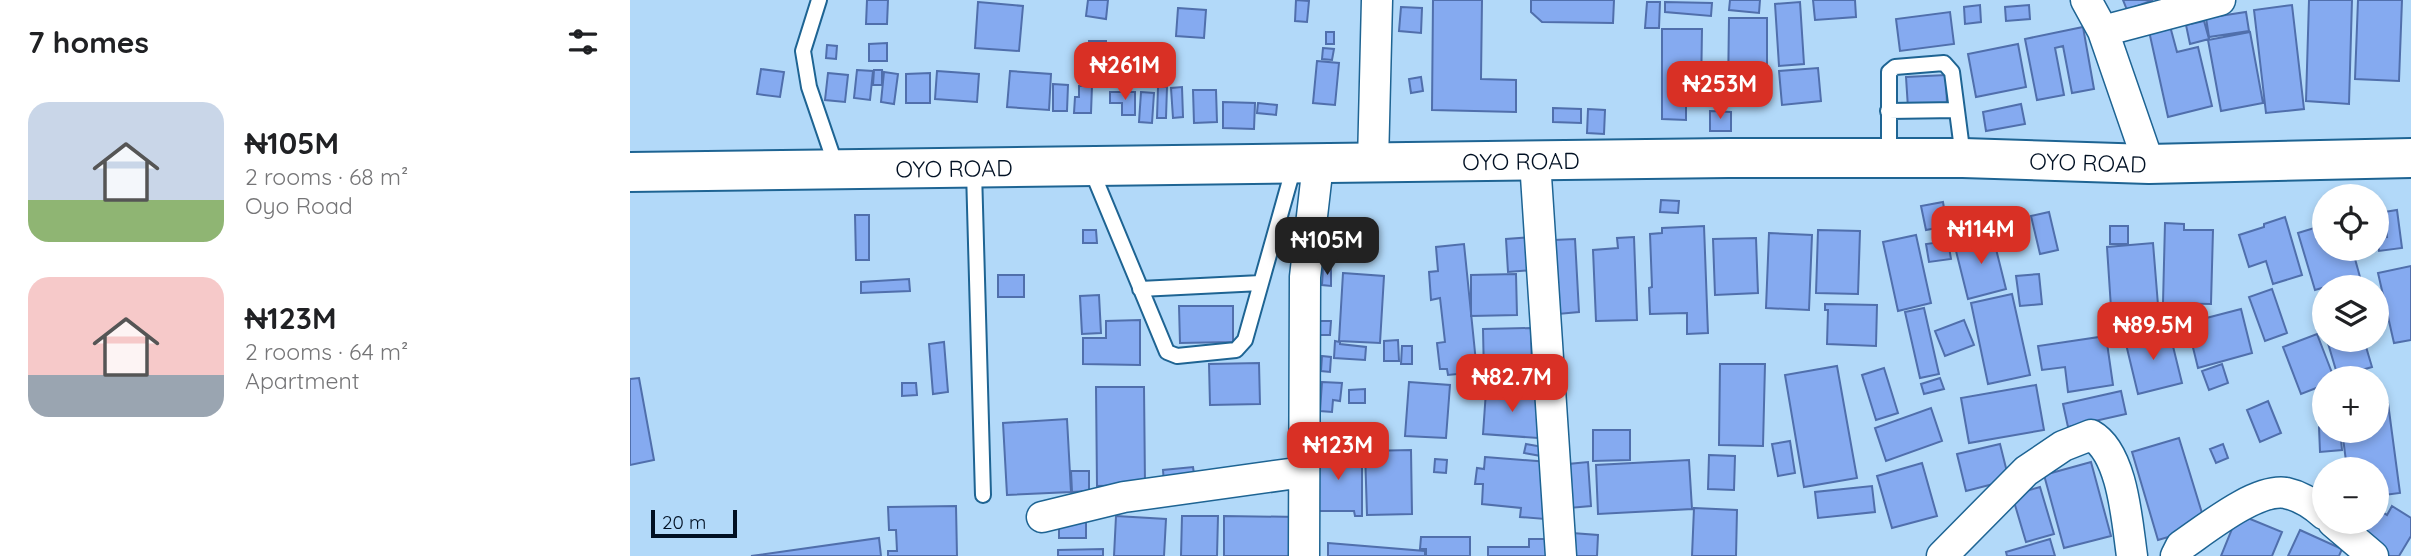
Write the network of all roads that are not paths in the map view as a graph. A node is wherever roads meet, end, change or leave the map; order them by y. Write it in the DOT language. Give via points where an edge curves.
graph roads {
  1 [pos="820,0"];
  2 [pos="1377,0"];
  3 [pos="2087,0"];
  4 [pos="2220,0"];
  5 [pos="2103,31"];
  6 [pos="1957,110"];
  7 [pos="1888,111"];
  8 [pos="1889,158"];
  9 [pos="1963,159"];
  10 [pos="2411,159"];
  11 [pos="1535,161"];
  12 [pos="1373,163"];
  13 [pos="2149,164"];
  14 [pos="1306,165"];
  15 [pos="1090,167"];
  16 [pos="974,168"];
  17 [pos="837,170"];
  18 [pos="630,172"];
  19 [pos="1261,283"];
  20 [pos="1140,289"];
  21 [pos="1304,472"];
  22 [pos="983,495"];
  23 [pos="2312,504"];
  24 [pos="1042,517"];
  25 [pos="2347,534"];
  26 [pos="1304,556"];
  27 [pos="1561,556"];
  28 [pos="1942,556"];
  29 [pos="2132,556"];
  30 [pos="2176,556"];
  31 [pos="2373,556"];
  1 -- 17 [label="lane" via="803,51 809,87"];
  2 -- 12 [label="street"];
  3 -- 5 [label="street"];
  4 -- 5 [label="street"];
  5 -- 13 [label="street"];
  6 -- 7 [label="lane"];
  6 -- 7 [label="lane" via="1952,72 1944,63 1895,67 1889,72"];
  6 -- 9 [label="lane"];
  7 -- 8 [label="lane"];
  8 -- 9 [label="highway, OYO ROAD"];
  8 -- 11 [label="highway, OYO ROAD"];
  9 -- 13 [label="highway, OYO ROAD"];
  10 -- 13 [label="highway, OYO ROAD"];
  11 -- 12 [label="highway, OYO ROAD"];
  11 -- 27 [label="street"];
  12 -- 14 [label="highway, OYO ROAD"];
  14 -- 15 [label="highway, OYO ROAD"];
  14 -- 19 [label="lane"];
  14 -- 21 [label="street"];
  15 -- 16 [label="highway, OYO ROAD"];
  15 -- 20 [label="lane"];
  16 -- 17 [label="highway, OYO ROAD"];
  16 -- 22 [label="lane"];
  17 -- 18 [label="highway, OYO ROAD"];
  19 -- 20 [label="lane"];
  19 -- 20 [label="lane" via="1245,340 1236,350 1177,356 1167,352"];
  21 -- 24 [label="street" via="1124,497"];
  21 -- 26 [label="street"];
  23 -- 30 [label="street" via="2285,493 2256,498 2181,546"];
  25 -- 31 [label="street"];
  28 -- 29 [label="street" via="2026,471 2063,446 2091,435 2108,451 2123,495"];
}
